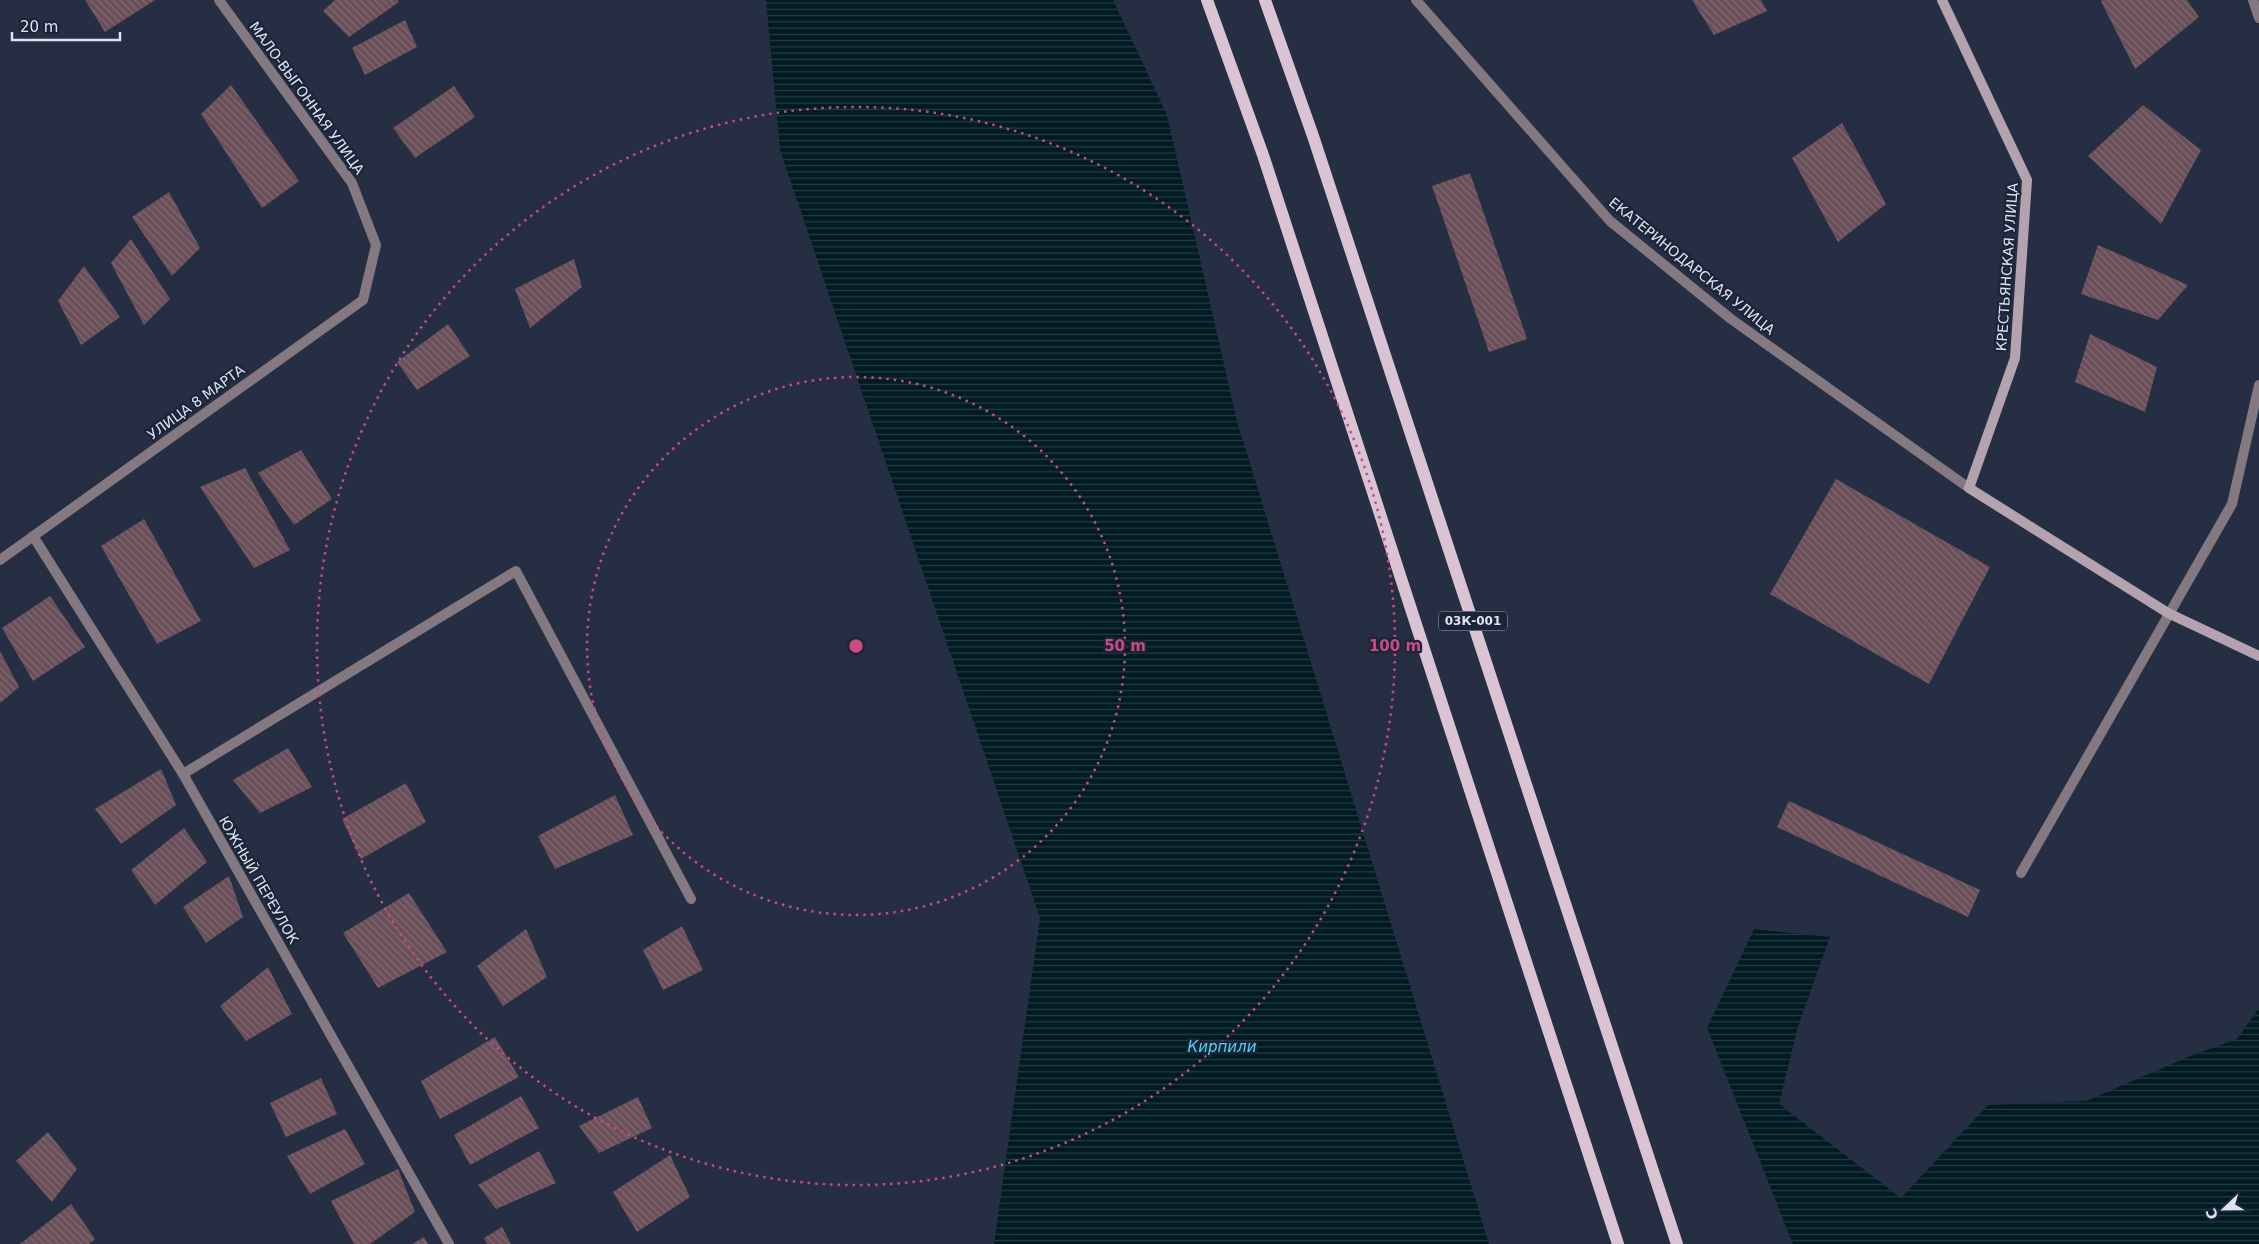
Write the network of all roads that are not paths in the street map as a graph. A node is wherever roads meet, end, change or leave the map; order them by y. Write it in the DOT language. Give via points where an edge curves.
graph roads {
  1 [pos="219,0"];
  2 [pos="1207,0"];
  3 [pos="1265,0"];
  4 [pos="1416,0"];
  5 [pos="1942,0"];
  6 [pos="2253,0"];
  7 [pos="2259,18"];
  8 [pos="376,245"];
  9 [pos="2259,385"];
  10 [pos="1969,488"];
  11 [pos="34,536"];
  12 [pos="0,560"];
  13 [pos="2168,613"];
  14 [pos="2259,656"];
  15 [pos="183,774"];
  16 [pos="2021,874"];
  17 [pos="691,899"];
  18 [pos="449,1244"];
  19 [pos="1618,1244"];
  20 [pos="1677,1244"];
  1 -- 8 [label="street, МАЛО-ВЫГОННАЯ УЛИЦА" via="352,183"];
  2 -- 19 [label="main road, 03К-001" via="1263,154"];
  3 -- 20 [label="main road, 03К-001" via="1313,136"];
  4 -- 10 [label="street, ЕКАТЕРИНОДАРСКАЯ УЛИЦА" via="1610,221 1731,319"];
  5 -- 10 [label="main road, КРЕСТЬЯНСКАЯ УЛИЦА" via="2027,180 2015,358"];
  6 -- 7 [label="street"];
  8 -- 11 [label="street, УЛИЦА 8 МАРТА" via="363,300"];
  9 -- 13 [label="street" via="2232,504"];
  10 -- 13 [label="main road"];
  11 -- 12 [label="street, УЛИЦА 8 МАРТА"];
  11 -- 15 [label="street, ЮЖНЫЙ ПЕРЕУЛОК"];
  13 -- 14 [label="main road"];
  13 -- 16 [label="street"];
  15 -- 17 [label="street" via="516,571"];
  15 -- 18 [label="street, ЮЖНЫЙ ПЕРЕУЛОК"];
}
